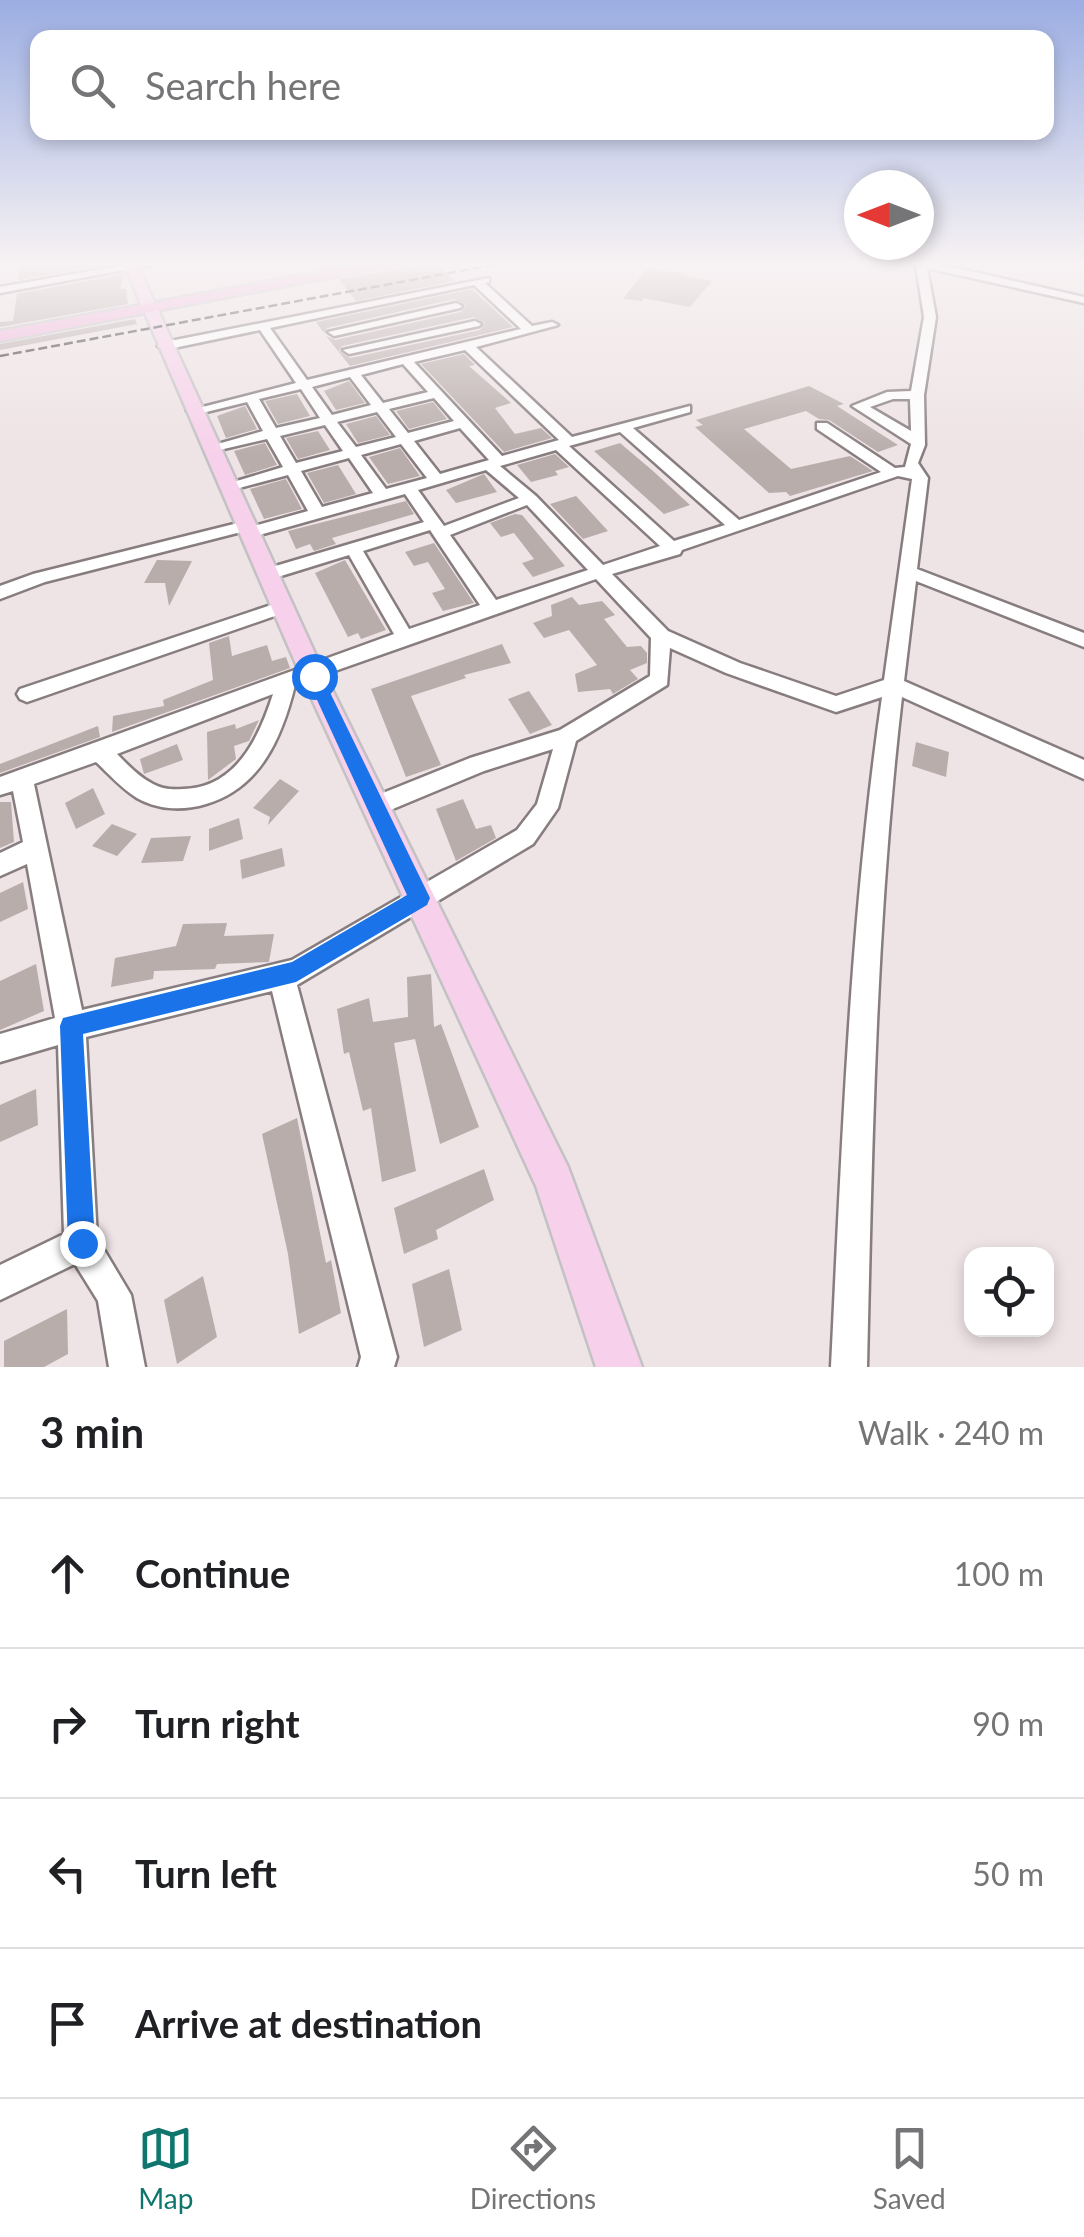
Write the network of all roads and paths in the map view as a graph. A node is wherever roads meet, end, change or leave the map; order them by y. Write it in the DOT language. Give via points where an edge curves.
graph roads {
  1 [pos="43,326"];
  2 [pos="155,326"];
  3 [pos="262,326"];
  4 [pos="329,326"];
  5 [pos="363,326"];
  6 [pos="466,326"];
  7 [pos="477,326"];
  8 [pos="526,326"];
  9 [pos="549,326"];
  10 [pos="929,326"];
  11 [pos="530,330"];
  12 [pos="334,332"];
  13 [pos="0,334"];
  14 [pos="492,340"];
  15 [pos="164,346"];
  16 [pos="468,346"];
  17 [pos="350,350"];
  18 [pos="406,360"];
  19 [pos="359,372"];
  20 [pos="302,385"];
  21 [pos="436,394"];
  22 [pos="918,395"];
  23 [pos="251,398"];
  24 [pos="379,407"];
  25 [pos="685,409"];
  26 [pos="194,411"];
  27 [pos="328,420"];
  28 [pos="463,424"];
  29 [pos="822,426"];
  30 [pos="622,427"];
  31 [pos="271,433"];
  32 [pos="405,439"];
  33 [pos="918,442"];
  34 [pos="564,444"];
  35 [pos="211,448"];
  36 [pos="352,453"];
  37 [pos="494,464"];
  38 [pos="292,469"];
  39 [pos="893,473"];
  40 [pos="914,474"];
  41 [pos="437,480"];
  42 [pos="228,486"];
  43 [pos="409,488"];
  44 [pos="382,496"];
  45 [pos="530,499"];
  46 [pos="318,514"];
  47 [pos="437,528"];
  48 [pos="738,528"];
  49 [pos="248,530"];
  50 [pos="353,548"];
  51 [pos="674,550"];
  52 [pos="906,571"];
  53 [pos="600,572"];
  54 [pos="268,574"];
  55 [pos="0,592"];
  56 [pos="282,607"];
  57 [pos="492,608"];
  58 [pos="660,636"];
  59 [pos="405,637"];
  60 [pos="1084,640"];
  61 [pos="299,675"];
  62 [pos="893,685"];
  63 [pos="27,694"];
  64 [pos="568,736"];
  65 [pos="101,753"];
  66 [pos="1084,770"];
  67 [pos="11,783"];
  68 [pos="376,806"];
  69 [pos="36,848"];
  70 [pos="0,865"];
  71 [pos="420,898"];
  72 [pos="281,975"];
  73 [pos="71,1026"];
  74 [pos="0,1048"];
  75 [pos="82,1243"];
  76 [pos="0,1282"];
  77 [pos="127,1367"];
  78 [pos="376,1367"];
  79 [pos="619,1367"];
  80 [pos="849,1367"];
  1 -- 13 [label="highway"];
  2 -- 15 [label="main road"];
  3 -- 15 [label="street"];
  3 -- 20 [label="street"];
  4 -- 12 [label="street"];
  5 -- 12 [label="street"];
  6 -- 17 [label="street"];
  7 -- 14 [label="street"];
  8 -- 11 [label="street"];
  9 -- 11 [label="street"];
  10 -- 22 [label="street"];
  11 -- 14 [label="street"];
  12 -- 17 [label="street"];
  14 -- 16 [label="street"];
  15 -- 26 [label="main road"];
  16 -- 18 [label="street"];
  16 -- 34 [label="street"];
  17 -- 19 [label="street"];
  18 -- 19 [label="street"];
  18 -- 21 [label="street"];
  19 -- 20 [label="street"];
  19 -- 24 [label="street"];
  20 -- 23 [label="street"];
  20 -- 27 [label="street"];
  21 -- 24 [label="street"];
  21 -- 28 [label="street"];
  22 -- 33 [label="street"];
  22 -- 33 [label="street" via="859,406"];
  23 -- 26 [label="street"];
  23 -- 31 [label="street"];
  24 -- 27 [label="street"];
  24 -- 32 [label="street"];
  25 -- 30 [label="street"];
  26 -- 35 [label="main road"];
  27 -- 31 [label="street"];
  27 -- 36 [label="street"];
  28 -- 32 [label="street"];
  28 -- 37 [label="street"];
  29 -- 39 [label="street"];
  30 -- 34 [label="street"];
  30 -- 48 [label="street"];
  31 -- 35 [label="street"];
  31 -- 38 [label="street"];
  32 -- 36 [label="street"];
  32 -- 41 [label="street"];
  33 -- 40 [label="street"];
  34 -- 37 [label="street"];
  34 -- 51 [label="street"];
  35 -- 42 [label="main road"];
  36 -- 38 [label="street"];
  36 -- 44 [label="street"];
  37 -- 41 [label="street"];
  37 -- 45 [label="street"];
  38 -- 42 [label="street"];
  38 -- 46 [label="street"];
  39 -- 40 [label="street"];
  39 -- 48 [label="street"];
  40 -- 52 [label="street" via="920,478"];
  41 -- 43 [label="street"];
  42 -- 49 [label="main road"];
  43 -- 44 [label="street"];
  43 -- 47 [label="street"];
  44 -- 46 [label="street"];
  45 -- 47 [label="street"];
  45 -- 53 [label="street"];
  46 -- 49 [label="street"];
  47 -- 50 [label="street"];
  47 -- 57 [label="street"];
  48 -- 51 [label="street"];
  49 -- 54 [label="main road"];
  49 -- 55 [label="street"];
  50 -- 54 [label="street"];
  50 -- 59 [label="street"];
  51 -- 53 [label="street"];
  52 -- 60 [label="street"];
  52 -- 62 [label="street"];
  53 -- 57 [label="street"];
  53 -- 58 [label="street"];
  54 -- 56 [label="main road"];
  56 -- 61 [label="main road"];
  56 -- 63 [label="street"];
  57 -- 59 [label="street"];
  58 -- 62 [label="street" via="836,704"];
  58 -- 64 [label="street" via="660,680"];
  59 -- 61 [label="street"];
  61 -- 65 [label="street"];
  61 -- 65 [label="street" via="256,757 237,781 213,795 152,795"];
  61 -- 68 [label="main road"];
  62 -- 66 [label="street"];
  62 -- 80 [label="street" via="875,827 860,1056"];
  64 -- 68 [label="street"];
  64 -- 71 [label="street" via="538,825"];
  65 -- 67 [label="street"];
  67 -- 69 [label="street"];
  68 -- 71 [label="main road"];
  69 -- 70 [label="street"];
  69 -- 73 [label="street"];
  71 -- 72 [label="street"];
  71 -- 79 [label="main road" via="554,1182"];
  72 -- 73 [label="street"];
  72 -- 78 [label="street" via="379,1358"];
  73 -- 74 [label="street"];
  73 -- 75 [label="street"];
  75 -- 76 [label="street"];
  75 -- 77 [label="street" via="114,1296"];
}
